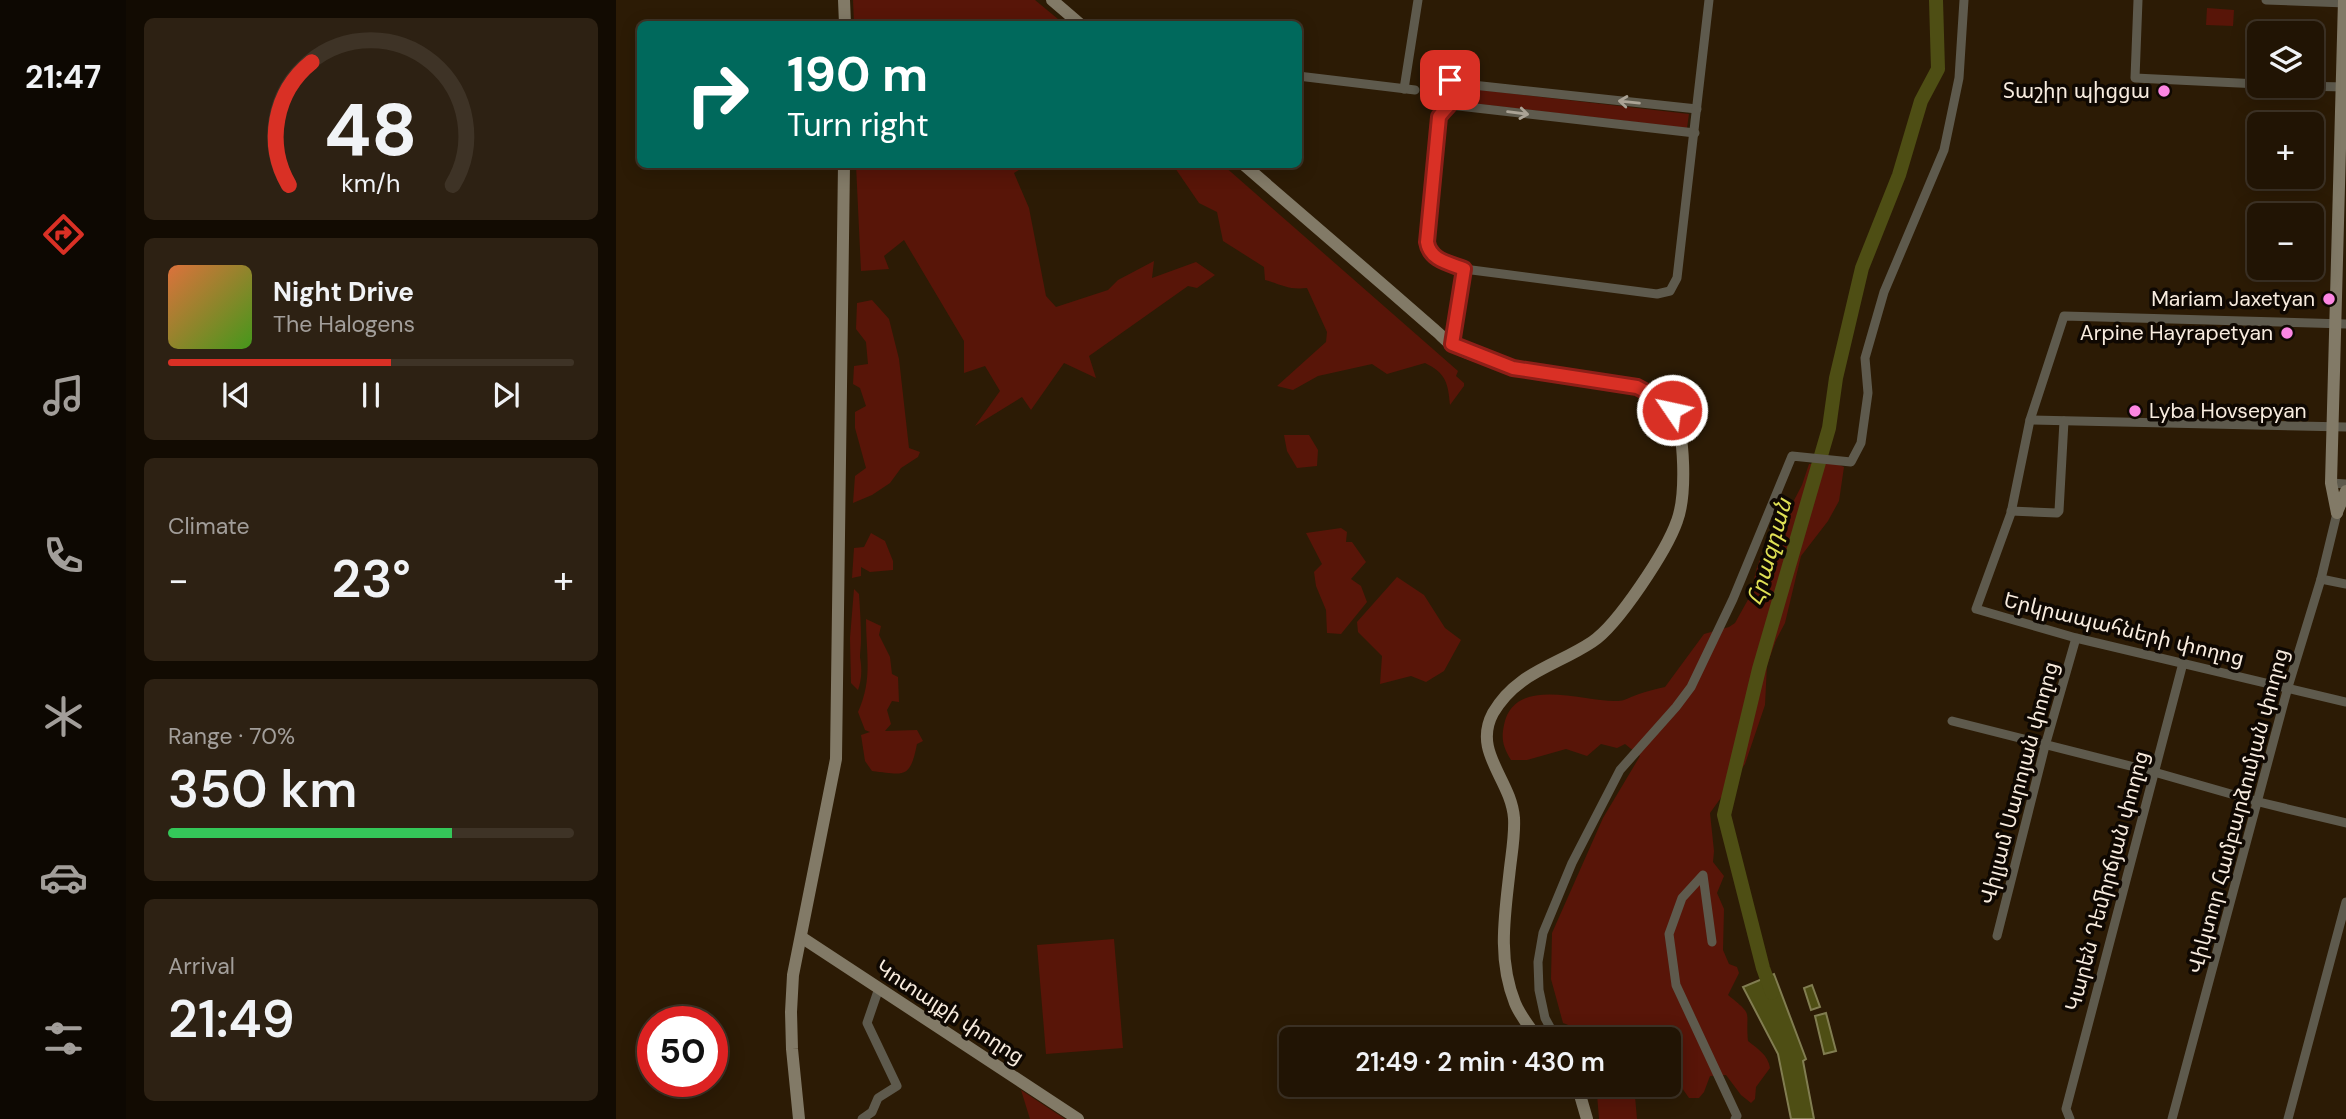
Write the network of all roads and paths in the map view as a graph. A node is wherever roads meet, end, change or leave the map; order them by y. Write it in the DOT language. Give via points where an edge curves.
graph roads {
  1 [pos="844,0"];
  2 [pos="1052,0"];
  3 [pos="1418,0"];
  4 [pos="1709,0"];
  5 [pos="1965,0"];
  6 [pos="2138,0"];
  7 [pos="2266,0"];
  8 [pos="2345,2"];
  9 [pos="845,21"];
  10 [pos="1076,21"];
  11 [pos="1302,76"];
  12 [pos="1454,83"];
  13 [pos="2247,83"];
  14 [pos="2324,87"];
  15 [pos="2344,87"];
  16 [pos="1404,89"];
  17 [pos="1415,90"];
  18 [pos="1444,106"];
  19 [pos="1697,109"];
  20 [pos="1695,133"];
  21 [pos="844,168"];
  22 [pos="1248,168"];
  23 [pos="1464,269"];
  24 [pos="2341,324"];
  25 [pos="1452,344"];
  26 [pos="2030,420"];
  27 [pos="2064,421"];
  28 [pos="2332,427"];
  29 [pos="2346,428"];
  30 [pos="2331,483"];
  31 [pos="2346,484"];
  32 [pos="2346,491"];
  33 [pos="2011,511"];
  34 [pos="2337,513"];
  35 [pos="2321,579"];
  36 [pos="2346,584"];
  37 [pos="2076,638"];
  38 [pos="2183,663"];
  39 [pos="2288,687"];
  40 [pos="2346,702"];
  41 [pos="1952,722"];
  42 [pos="2045,746"];
  43 [pos="2154,772"];
  44 [pos="2259,802"];
  45 [pos="2346,823"];
  46 [pos="2346,902"];
  47 [pos="1997,936"];
  48 [pos="801,937"];
  49 [pos="1712,942"];
  50 [pos="879,989"];
  51 [pos="1530,1027"];
  52 [pos="1550,1027"];
  53 [pos="1581,1097"];
  54 [pos="1590,1118"];
  55 [pos="799,1119"];
  56 [pos="862,1119"];
  57 [pos="1078,1119"];
  58 [pos="1735,1119"];
  59 [pos="2070,1119"];
  60 [pos="2172,1119"];
  61 [pos="2288,1119"];
  1 -- 9 [label="street"];
  2 -- 10 [label="street"];
  3 -- 16 [label="street"];
  4 -- 19 [label="street"];
  5 -- 52 [label="street" via="1959,78 1944,150 1884,292 1865,358 1868,393 1861,443 1851,462 1792,456 1733,599 1690,687 1620,770 1572,863 1543,933 1539,990"];
  6 -- 13 [label="street" via="2135,78"];
  7 -- 8 [label="street"];
  8 -- 15 [label="street"];
  11 -- 16 [label="street"];
  12 -- 18 [label="street" via="1457,96"];
  12 -- 18 [label="street" via="1444,78 1429,86 1428,96"];
  19 -- 12 [label="street, one-way"];
  14 -- 15 [label="street"];
  15 -- 24 [label="street"];
  16 -- 17 [label="street"];
  18 -- 20 [label="street, one-way"];
  18 -- 23 [label="street" via="1439,117 1427,242 1436,258"];
  19 -- 20 [label="street"];
  20 -- 23 [label="street" via="1677,278 1670,291 1657,294"];
  21 -- 48 [label="street" via="835,759"];
  22 -- 25 [label="street"];
  23 -- 25 [label="street"];
  24 -- 26 [label="street" via="2064,316"];
  24 -- 28 [label="street"];
  25 -- 51 [label="street" via="1513,368 1637,387 1672,410 1681,430 1679,517 1669,542 1610,627 1593,642 1529,675 1509,691 1486,733 1490,755 1511,798 1514,819 1502,940 1516,1005"];
  26 -- 27 [label="street"];
  26 -- 33 [label="street"];
  27 -- 28 [label="street"];
  27 -- 33 [label="street" via="2059,511"];
  28 -- 29 [label="street"];
  28 -- 30 [label="street"];
  30 -- 31 [label="street"];
  30 -- 34 [label="street"];
  32 -- 34 [label="street"];
  33 -- 37 [label="street, Երկրապահների փողոց" via="1976,609"];
  34 -- 35 [label="street, Վիկտոր Համբարձումյան փողոց"];
  35 -- 36 [label="street"];
  35 -- 39 [label="street, Վիկտոր Համբարձումյան փողոց"];
  37 -- 38 [label="street, Երկրապահների փողոց"];
  37 -- 42 [label="street, Վիլյամ Սարոյան փողոց"];
  38 -- 39 [label="street, Երկրապահների փողոց"];
  38 -- 43 [label="street, Կարեն Դեմիրճյան փողոց"];
  39 -- 40 [label="street, Երկրապահների փողոց"];
  39 -- 44 [label="street, Վիկտոր Համբարձումյան փողոց"];
  41 -- 42 [label="street"];
  42 -- 43 [label="street"];
  42 -- 47 [label="street, Վիլյամ Սարոյան փողոց"];
  43 -- 44 [label="street"];
  43 -- 59 [label="street, Կարեն Դեմիրճյան փողոց" via="2066,1109"];
  44 -- 45 [label="street"];
  44 -- 60 [label="street, Վիկտոր Համբարձումյան փողոց"];
  46 -- 61 [label="street"];
  48 -- 50 [label="street, Կոտայքի փողոց"];
  48 -- 55 [label="street" via="791,1012"];
  49 -- 58 [label="street" via="1703,875 1682,898 1669,934 1676,985"];
  50 -- 56 [label="street" via="867,1023 897,1086 878,1098 872,1112"];
  50 -- 57 [label="street, Կոտայքի փողոց"];
  53 -- 54 [label="street"];
}
